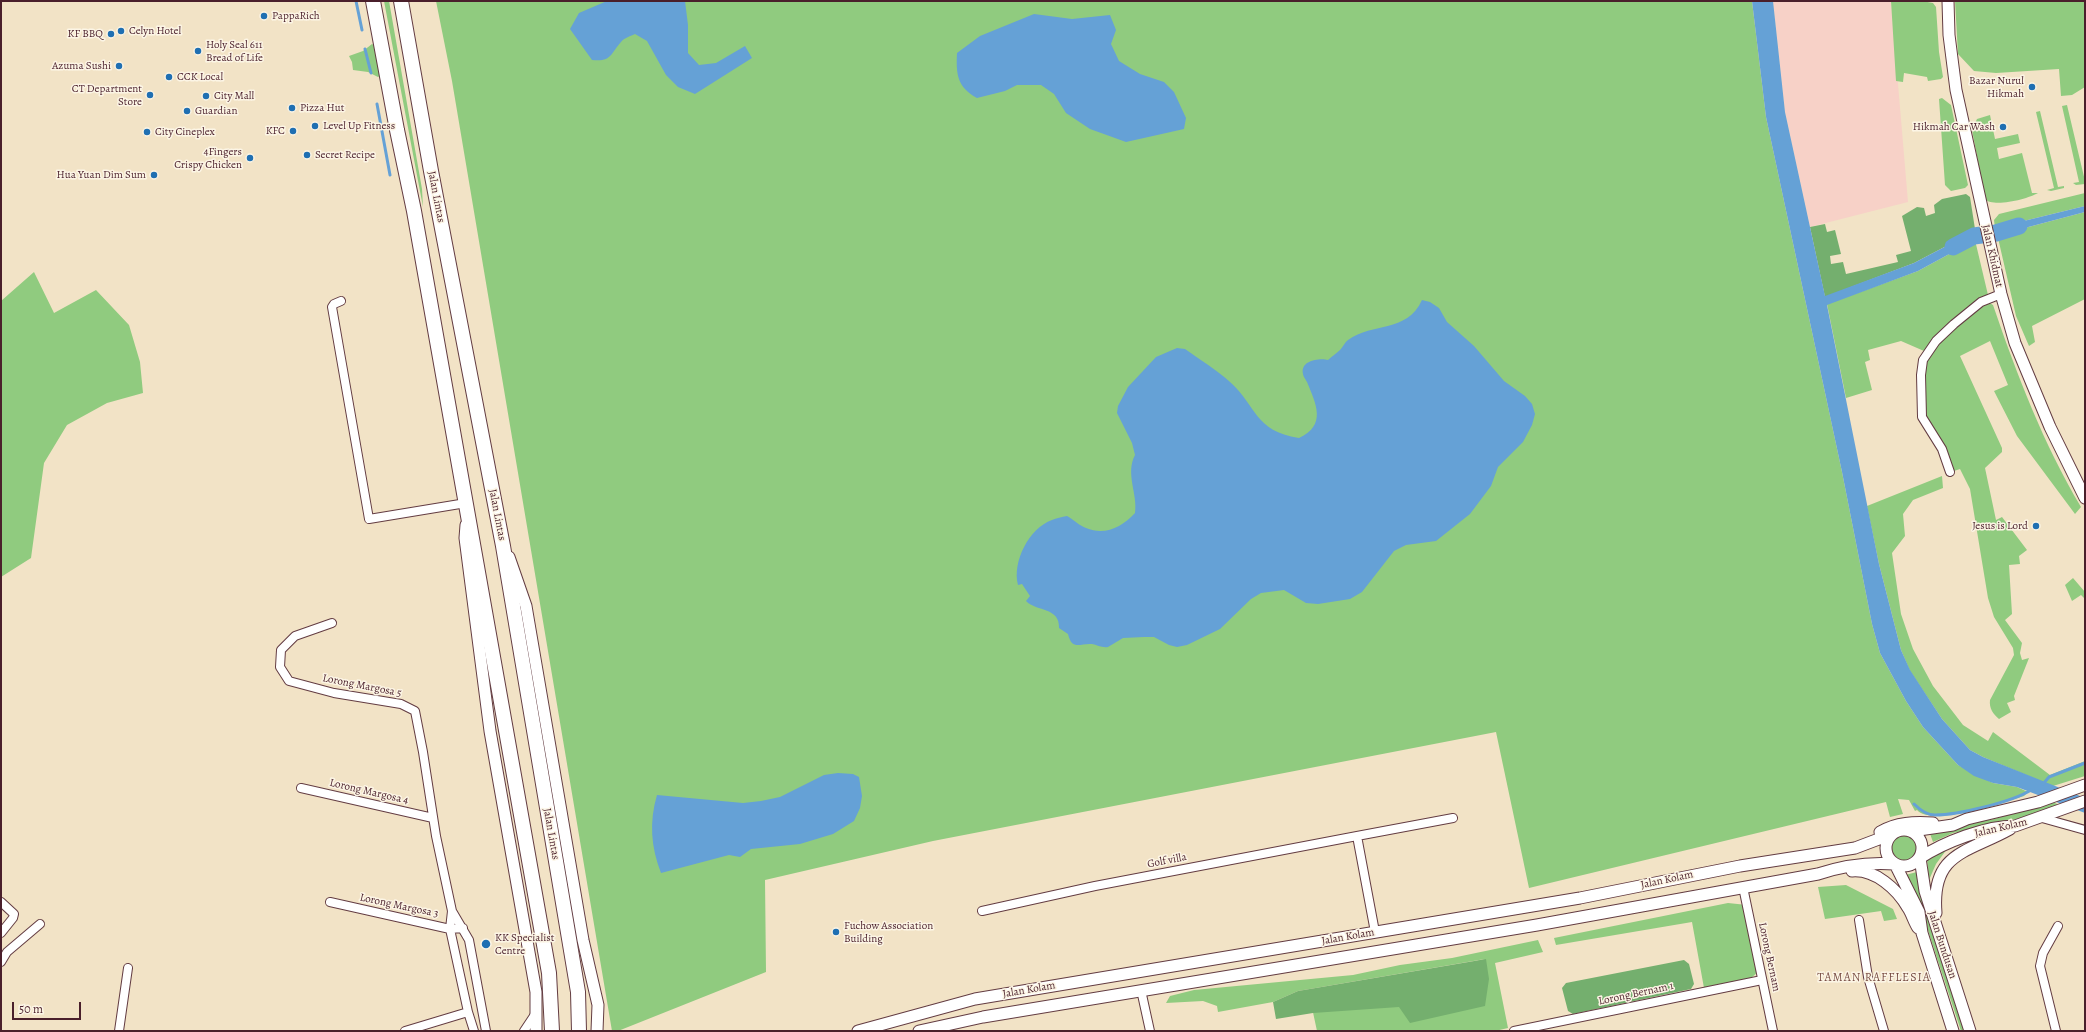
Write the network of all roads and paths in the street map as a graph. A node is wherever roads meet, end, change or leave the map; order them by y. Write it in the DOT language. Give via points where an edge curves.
graph roads {
  1 [pos="373,1"];
  2 [pos="401,1"];
  3 [pos="1948,1"];
  4 [pos="431,171"];
  5 [pos="414,211"];
  6 [pos="2001,294"];
  7 [pos="341,301"];
  8 [pos="1950,472"];
  9 [pos="2085,498"];
  10 [pos="467,506"];
  11 [pos="503,546"];
  12 [pos="332,623"];
  13 [pos="2085,785"];
  14 [pos="302,788"];
  15 [pos="2085,801"];
  16 [pos="433,818"];
  17 [pos="1453,818"];
  18 [pos="2042,818"];
  19 [pos="1967,819"];
  20 [pos="2015,826"];
  21 [pos="2085,830"];
  22 [pos="1912,831"];
  23 [pos="1892,834"];
  24 [pos="1357,836"];
  25 [pos="1840,850"];
  26 [pos="1920,858"];
  27 [pos="1895,864"];
  28 [pos="1818,874"];
  29 [pos="1743,887"];
  30 [pos="1,902"];
  31 [pos="330,902"];
  32 [pos="452,911"];
  33 [pos="982,911"];
  34 [pos="1859,920"];
  35 [pos="40,924"];
  36 [pos="2058,926"];
  37 [pos="463,928"];
  38 [pos="450,929"];
  39 [pos="1375,932"];
  40 [pos="1,933"];
  41 [pos="1922,933"];
  42 [pos="1938,933"];
  43 [pos="1299,945"];
  44 [pos="1,962"];
  45 [pos="1318,962"];
  46 [pos="128,968"];
  47 [pos="1762,980"];
  48 [pos="1141,990"];
  49 [pos="468,1012"];
  50 [pos="536,1013"];
  51 [pos="119,1031"];
  52 [pos="405,1031"];
  53 [pos="474,1031"];
  54 [pos="486,1031"];
  55 [pos="524,1031"];
  56 [pos="536,1031"];
  57 [pos="552,1031"];
  58 [pos="579,1031"];
  59 [pos="597,1031"];
  60 [pos="858,1031"];
  61 [pos="919,1031"];
  62 [pos="1150,1031"];
  63 [pos="1514,1031"];
  64 [pos="1773,1031"];
  65 [pos="1884,1031"];
  66 [pos="1953,1031"];
  67 [pos="1970,1031"];
  68 [pos="2056,1031"];
  1 -- 5 [label="highway" via="396,130"];
  2 -- 4 [label="highway, Jalan Lintas"];
  3 -- 6 [label="main road, Jalan Khidmat" via="1952,70"];
  4 -- 5 [label="highway" via="430,212 422,214"];
  4 -- 11 [label="highway, Jalan Lintas"];
  5 -- 10 [label="highway"];
  6 -- 8 [label="street" via="1981,302 1954,324 1936,341 1923,360 1922,417 1942,449"];
  6 -- 9 [label="main road, Jalan Khidmat" via="2015,343 2069,469"];
  7 -- 10 [label="street" via="332,307 369,519"];
  10 -- 50 [label="main road" via="465,538 482,672 536,992"];
  10 -- 57 [label="highway" via="549,973"];
  11 -- 58 [label="highway, Jalan Lintas" via="577,985"];
  11 -- 59 [label="main road" via="526,606 582,933 598,1005"];
  12 -- 16 [label="street, Lorong Margosa 5" via="295,636 281,650 280,667 289,680 334,693 401,704 414,710"];
  13 -- 19 [label="main road, Jalan Kolam" via="2038,802"];
  14 -- 16 [label="street, Lorong Margosa 4"];
  15 -- 18 [label="main road, Jalan Kolam"];
  16 -- 32 [label="street, Lorong Margosa 5"];
  17 -- 24 [label="street, Golf villa"];
  18 -- 20 [label="main road, Jalan Kolam"];
  18 -- 21 [label="street"];
  19 -- 22 [label="main road, Jalan Kolam" via="1953,825"];
  19 -- 25 [label="main road, Jalan Kolam" via="1936,823 1905,822 1887,827"];
  20 -- 26 [label="main road, Jalan Kolam" via="2005,826 1949,842"];
  20 -- 42 [label="main road" via="1968,848 1943,869 1935,892"];
  22 -- 23 [label="main road" via="1902,830"];
  22 -- 26 [label="main road" via="1922,843"];
  23 -- 25 [label="main road, Jalan Kolam" via="1855,848"];
  23 -- 27 [label="main road" via="1885,848 1888,858"];
  24 -- 33 [label="street, Golf villa" via="1095,886"];
  24 -- 39 [label="street"];
  25 -- 39 [label="main road, Jalan Kolam" via="1740,866 1580,898"];
  26 -- 27 [label="main road" via="1906,866"];
  26 -- 42 [label="main road, Jalan Bundusan" via="1925,891"];
  27 -- 28 [label="main road, Jalan Kolam" via="1839,867"];
  27 -- 41 [label="main road, Jalan Bundusan" via="1918,907"];
  28 -- 29 [label="main road, Jalan Kolam"];
  28 -- 41 [label="main road" via="1855,871 1882,880 1905,902"];
  29 -- 45 [label="main road, Jalan Kolam"];
  29 -- 47 [label="street, Lorong Bernam"];
  30 -- 40 [label="street" via="14,914"];
  31 -- 38 [label="street, Lorong Margosa 3"];
  32 -- 37 [label="street, Lorong Margosa 5"];
  32 -- 38 [label="street, Lorong Margosa 5"];
  34 -- 65 [label="street" via="1868,977"];
  35 -- 44 [label="street" via="7,952"];
  36 -- 68 [label="street" via="2043,953 2040,966"];
  37 -- 38 [label="street, Lorong Margosa 3"];
  37 -- 54 [label="street, Lorong Margosa 5" via="475,968"];
  38 -- 49 [label="street, Lorong Margosa 5"];
  39 -- 43 [label="main road, Jalan Kolam"];
  41 -- 66 [label="main road, Jalan Bundusan"];
  42 -- 67 [label="main road, Jalan Bundusan"];
  43 -- 45 [label="main road" via="1302,955"];
  43 -- 60 [label="main road, Jalan Kolam" via="975,999"];
  45 -- 48 [label="main road, Jalan Kolam"];
  46 -- 51 [label="street"];
  47 -- 63 [label="street, Lorong Bernam 1"];
  47 -- 64 [label="street, Lorong Bernam"];
  48 -- 61 [label="main road, Jalan Kolam" via="983,1017"];
  48 -- 62 [label="street"];
  49 -- 52 [label="street"];
  49 -- 53 [label="street, Lorong Margosa 5"];
  50 -- 55 [label="street"];
  50 -- 56 [label="main road"];
}
